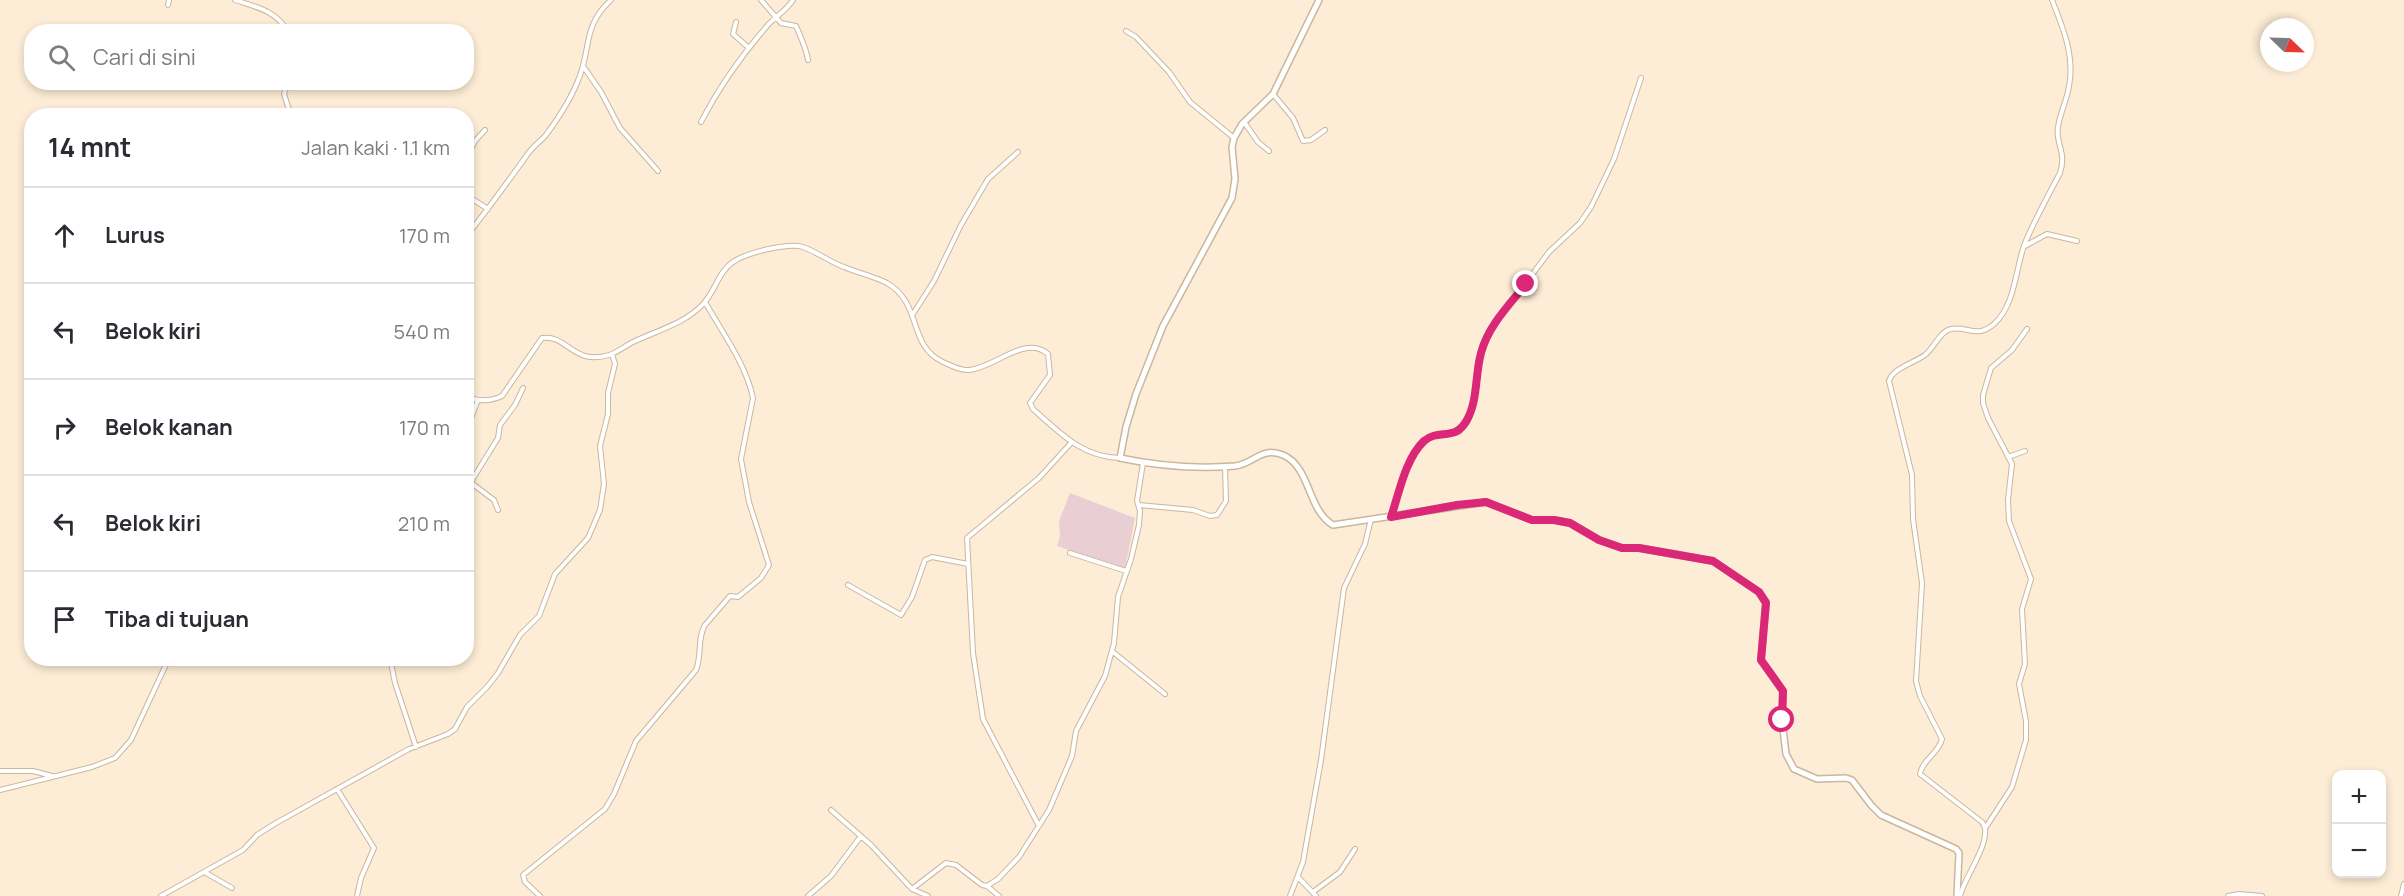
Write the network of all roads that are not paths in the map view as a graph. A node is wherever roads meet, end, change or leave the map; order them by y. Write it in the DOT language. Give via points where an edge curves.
graph roads {
  1 [pos="235,0"];
  2 [pos="611,0"];
  3 [pos="761,0"];
  4 [pos="793,0"];
  5 [pos="1319,0"];
  6 [pos="2052,0"];
  7 [pos="777,16"];
  8 [pos="736,22"];
  9 [pos="283,24"];
  10 [pos="1126,31"];
  11 [pos="749,48"];
  12 [pos="808,60"];
  13 [pos="582,66"];
  14 [pos="1641,78"];
  15 [pos="285,90"];
  16 [pos="1273,93"];
  17 [pos="288,108"];
  18 [pos="701,122"];
  19 [pos="1244,122"];
  20 [pos="485,130"];
  21 [pos="1325,130"];
  22 [pos="1234,138"];
  23 [pos="474,143"];
  24 [pos="1269,151"];
  25 [pos="1018,152"];
  26 [pos="658,171"];
  27 [pos="474,200"];
  28 [pos="488,209"];
  29 [pos="474,227"];
  30 [pos="2077,241"];
  31 [pos="2024,246"];
  32 [pos="705,302"];
  33 [pos="913,314"];
  34 [pos="2027,329"];
  35 [pos="612,354"];
  36 [pos="523,388"];
  37 [pos="474,399"];
  38 [pos="478,400"];
  39 [pos="474,410"];
  40 [pos="1071,443"];
  41 [pos="2025,451"];
  42 [pos="2008,457"];
  43 [pos="1120,458"];
  44 [pos="1143,463"];
  45 [pos="1225,466"];
  46 [pos="474,474"];
  47 [pos="474,487"];
  48 [pos="1139,505"];
  49 [pos="498,510"];
  50 [pos="1391,517"];
  51 [pos="1371,519"];
  52 [pos="1070,553"];
  53 [pos="968,564"];
  54 [pos="1126,571"];
  55 [pos="848,585"];
  56 [pos="1113,652"];
  57 [pos="165,666"];
  58 [pos="392,666"];
  59 [pos="1165,694"];
  60 [pos="416,747"];
  61 [pos="0,771"];
  62 [pos="53,777"];
  63 [pos="338,789"];
  64 [pos="0,790"];
  65 [pos="831,810"];
  66 [pos="1039,826"];
  67 [pos="1984,830"];
  68 [pos="861,836"];
  69 [pos="1355,849"];
  70 [pos="205,872"];
  71 [pos="1298,877"];
  72 [pos="2404,884"];
  73 [pos="987,885"];
  74 [pos="232,888"];
  75 [pos="912,889"];
  76 [pos="1315,894"];
  77 [pos="160,896"];
  78 [pos="357,896"];
  79 [pos="540,896"];
  80 [pos="808,896"];
  81 [pos="928,896"];
  82 [pos="999,896"];
  83 [pos="1290,896"];
  84 [pos="1959,896"];
  85 [pos="2228,896"];
  86 [pos="2262,896"];
  87 [pos="2401,896"];
  1 -- 9 [label="street" via="274,14"];
  2 -- 13 [label="street" via="600,10 589,32"];
  3 -- 7 [label="street"];
  4 -- 7 [label="street"];
  5 -- 16 [label="street"];
  6 -- 31 [label="street" via="2067,39 2070,62 2070,83 2058,129 2063,157 2060,173"];
  7 -- 11 [label="street"];
  7 -- 12 [label="street" via="783,24 796,26"];
  8 -- 11 [label="street" via="734,35"];
  10 -- 22 [label="street" via="1169,72 1190,102"];
  11 -- 18 [label="street"];
  13 -- 26 [label="street" via="620,128"];
  13 -- 28 [label="street" via="578,83 546,135 528,153"];
  14 -- 50 [label="street" via="1614,159 1591,207 1549,252 1492,327 1481,351 1469,417 1458,432 1432,436 1420,446"];
  15 -- 17 [label="street"];
  16 -- 19 [label="street"];
  16 -- 21 [label="street" via="1293,118 1303,141"];
  19 -- 22 [label="street"];
  19 -- 24 [label="street"];
  20 -- 23 [label="street"];
  22 -- 43 [label="street" via="1232,198 1163,326 1136,394"];
  25 -- 33 [label="street" via="988,179"];
  27 -- 28 [label="street"];
  28 -- 29 [label="street"];
  30 -- 31 [label="street" via="2047,234"];
  31 -- 67 [label="street" via="2010,298 1994,324 1974,333 1946,331 1928,352 1893,374 1889,381 1912,475 1913,519 1922,584 1916,681 1942,739 1920,774 1982,822"];
  32 -- 33 [label="street" via="733,262 789,245 886,283 898,292"];
  32 -- 35 [label="street" via="679,324"];
  32 -- 79 [label="street" via="752,392 741,459 749,502 769,565 762,578 738,597 730,596 705,625 696,670 636,741 609,804 524,875 525,882"];
  33 -- 40 [label="street" via="920,341 929,352 967,371 988,366 1027,347 1041,348 1048,354 1050,375 1030,406"];
  34 -- 42 [label="street" via="1992,368 1983,395 1988,418"];
  35 -- 38 [label="street" via="589,358 552,338 542,338 505,394 492,400"];
  35 -- 60 [label="street" via="615,364 600,446 604,484 600,510 588,538 555,574 539,616 520,635 498,673 467,707 455,729"];
  36 -- 46 [label="street" via="500,425 498,438"];
  37 -- 38 [label="street"];
  38 -- 39 [label="street"];
  40 -- 43 [label="street" via="1104,458"];
  40 -- 53 [label="street" via="1039,478 968,534"];
  41 -- 42 [label="street"];
  42 -- 67 [label="street" via="2013,468 2009,521 2031,579 2022,609 2025,663 2019,684 2026,732 2012,787"];
  43 -- 44 [label="street"];
  44 -- 45 [label="street"];
  44 -- 48 [label="street"];
  45 -- 48 [label="street" via="1227,497 1217,515"];
  45 -- 51 [label="street" via="1238,466 1264,453 1282,455 1297,467 1322,516 1330,523 1337,526"];
  47 -- 49 [label="street" via="494,500"];
  48 -- 54 [label="street" via="1139,525"];
  50 -- 51 [label="street"];
  50 -- 84 [label="street" via="1486,502 1532,520 1570,523 1622,548 1713,561 1739,577 1759,592 1766,603 1761,660 1783,691 1786,754 1794,769 1817,779 1852,780 1881,815 1956,849"];
  51 -- 71 [label="street" via="1365,544 1344,588 1324,740"];
  52 -- 54 [label="street"];
  53 -- 55 [label="street" via="927,558 901,615"];
  53 -- 66 [label="street" via="973,653 983,719"];
  54 -- 56 [label="street" via="1117,601"];
  56 -- 59 [label="street"];
  56 -- 66 [label="street" via="1076,731 1074,753"];
  57 -- 62 [label="street" via="131,740 115,758"];
  58 -- 60 [label="street"];
  60 -- 63 [label="street"];
  61 -- 62 [label="street" via="33,771"];
  62 -- 64 [label="street"];
  63 -- 70 [label="street" via="257,835 243,850"];
  63 -- 78 [label="street" via="374,848"];
  65 -- 68 [label="street"];
  66 -- 73 [label="street" via="1019,857"];
  67 -- 84 [label="street" via="1987,833 1983,846"];
  68 -- 75 [label="street"];
  68 -- 80 [label="street" via="831,876"];
  69 -- 76 [label="street" via="1340,872"];
  70 -- 74 [label="street"];
  70 -- 77 [label="street"];
  71 -- 76 [label="street"];
  71 -- 83 [label="street"];
  72 -- 87 [label="street"];
  73 -- 75 [label="street" via="946,863"];
  73 -- 82 [label="street"];
  75 -- 81 [label="street"];
  85 -- 86 [label="street"];
}
